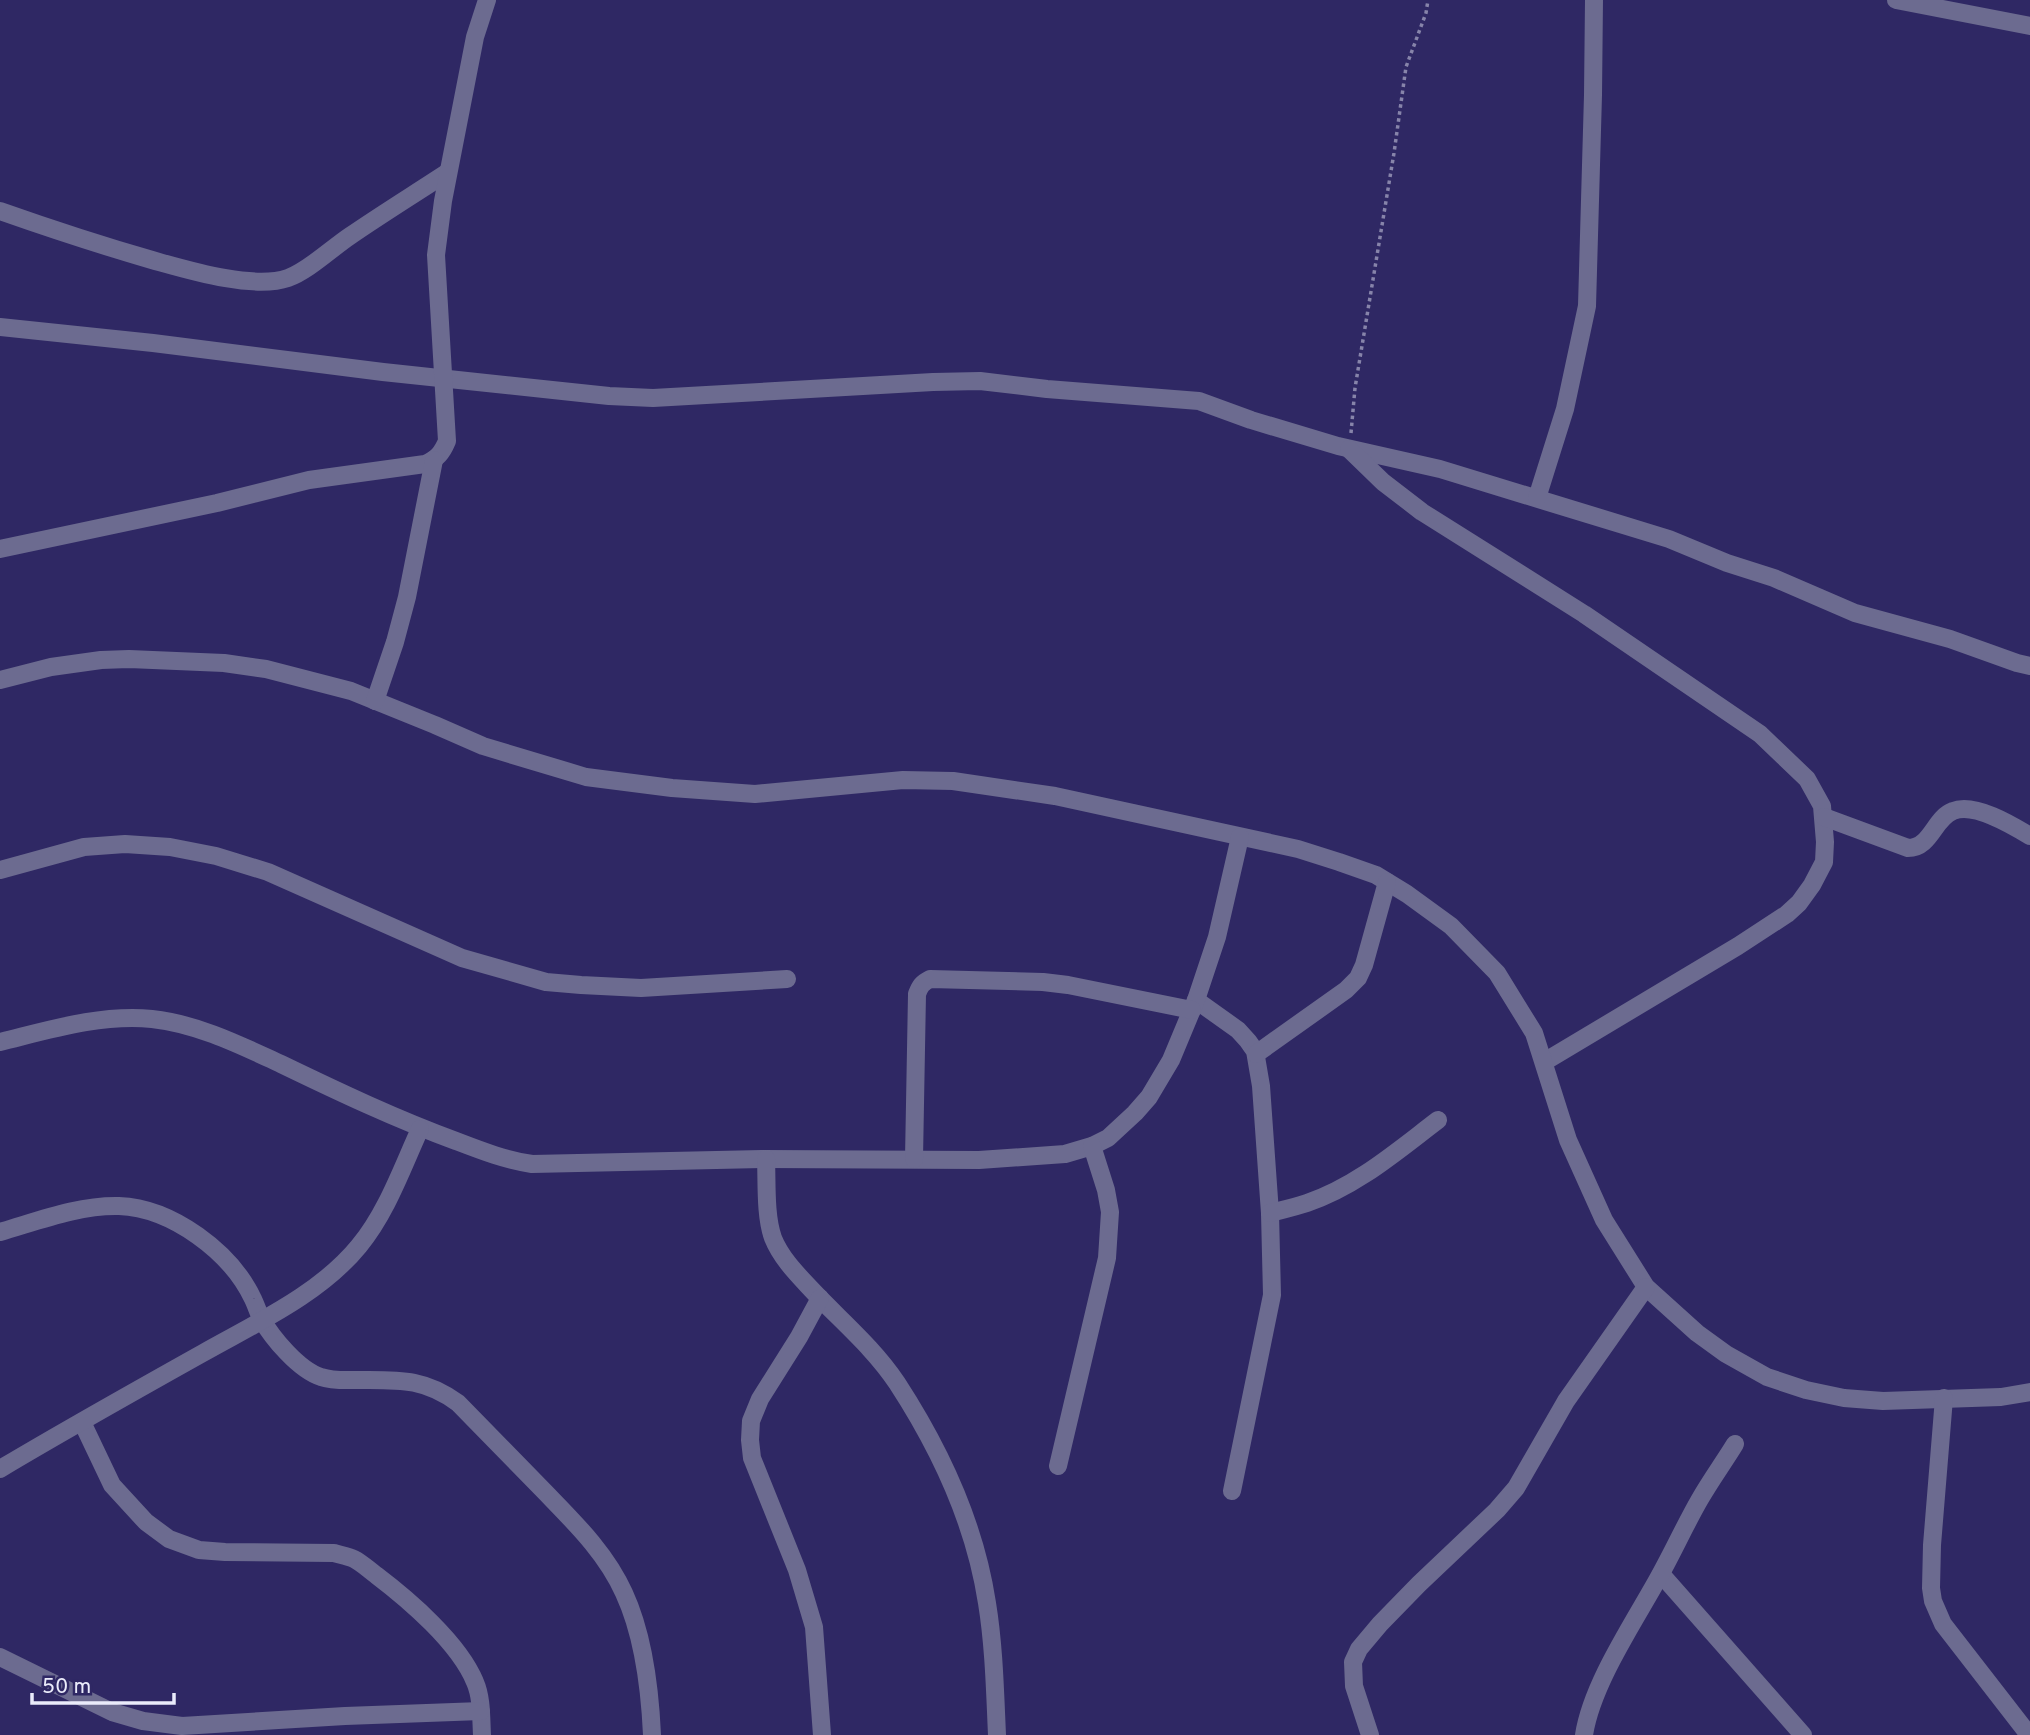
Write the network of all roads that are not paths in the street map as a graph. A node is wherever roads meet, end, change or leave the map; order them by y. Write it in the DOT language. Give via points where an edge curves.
graph roads {
  1 [pos="487,0"];
  2 [pos="1594,0"];
  3 [pos="1896,0"];
  4 [pos="2030,26"];
  5 [pos="448,172"];
  6 [pos="0,211"];
  7 [pos="0,327"];
  8 [pos="442,379"];
  9 [pos="1349,449"];
  10 [pos="434,460"];
  11 [pos="1537,498"];
  12 [pos="0,549"];
  13 [pos="2030,666"];
  14 [pos="0,680"];
  15 [pos="375,701"];
  16 [pos="1824,817"];
  17 [pos="2030,836"];
  18 [pos="1240,837"];
  19 [pos="0,870"];
  20 [pos="1387,882"];
  21 [pos="787,979"];
  22 [pos="1194,1005"];
  23 [pos="0,1042"];
  24 [pos="1256,1055"];
  25 [pos="1544,1062"];
  26 [pos="1438,1120"];
  27 [pos="420,1129"];
  28 [pos="1092,1146"];
  29 [pos="914,1158"];
  30 [pos="766,1159"];
  31 [pos="1270,1213"];
  32 [pos="0,1232"];
  33 [pos="1646,1287"];
  34 [pos="820,1298"];
  35 [pos="262,1320"];
  36 [pos="2030,1392"];
  37 [pos="1944,1398"];
  38 [pos="82,1422"];
  39 [pos="1735,1444"];
  40 [pos="1058,1466"];
  41 [pos="0,1469"];
  42 [pos="1232,1491"];
  43 [pos="1661,1574"];
  44 [pos="0,1657"];
  45 [pos="481,1711"];
  46 [pos="482,1735"];
  47 [pos="652,1735"];
  48 [pos="822,1735"];
  49 [pos="997,1735"];
  50 [pos="1370,1735"];
  51 [pos="1584,1735"];
  52 [pos="1803,1735"];
  53 [pos="2029,1735"];
  1 -- 5 [label="street" via="475,37"];
  2 -- 11 [label="street" via="1587,306 1565,409"];
  3 -- 4 [label="street"];
  5 -- 6 [label="street" via="301,271 271,281 197,272 75,238"];
  5 -- 8 [label="street" via="436,255"];
  7 -- 8 [label="street"];
  8 -- 9 [label="street" via="653,398 980,382 1199,401"];
  8 -- 10 [label="street" via="447,441"];
  9 -- 11 [label="street" via="1440,469"];
  9 -- 16 [label="street" via="1422,512 1584,614 1760,734 1807,779"];
  10 -- 12 [label="street" via="309,480"];
  10 -- 15 [label="street" via="407,597"];
  11 -- 13 [label="street" via="1669,539 1855,613"];
  14 -- 15 [label="street" via="102,660 225,663 266,669"];
  15 -- 18 [label="street" via="483,746 586,777 755,794 903,780 953,781 1055,796"];
  16 -- 17 [label="street" via="1908,848 1921,845 1954,810 1979,811"];
  16 -- 25 [label="street" via="1824,862 1787,914"];
  18 -- 20 [label="street" via="1298,849"];
  18 -- 22 [label="street" via="1217,937"];
  19 -- 21 [label="street" via="84,847 170,847 268,872 462,958 546,982 641,988"];
  20 -- 24 [label="street" via="1358,978"];
  20 -- 25 [label="street" via="1451,926 1497,973 1534,1033"];
  22 -- 24 [label="street" via="1238,1030"];
  22 -- 28 [label="street" via="1171,1060 1149,1097 1114,1133"];
  22 -- 29 [label="street" via="1043,982 924,982 917,994"];
  23 -- 27 [label="street" via="106,1020 172,1022 204,1030"];
  24 -- 31 [label="street"];
  25 -- 33 [label="street" via="1568,1140 1587,1183"];
  26 -- 31 [label="street" via="1371,1171 1306,1204"];
  27 -- 30 [label="street" via="532,1164"];
  27 -- 35 [label="street" via="382,1212 360,1245 323,1282"];
  28 -- 29 [label="street" via="1065,1154 979,1160"];
  28 -- 40 [label="street" via="1110,1212 1107,1258"];
  29 -- 30 [label="street"];
  30 -- 34 [label="street" via="772,1236 792,1268"];
  31 -- 42 [label="street" via="1272,1295"];
  32 -- 35 [label="street" via="97,1207 120,1206 163,1217 204,1240 229,1264 248,1289"];
  33 -- 37 [label="street" via="1697,1333 1767,1377 1844,1398"];
  33 -- 50 [label="street" via="1566,1401 1516,1488 1359,1649 1353,1662 1354,1686"];
  34 -- 48 [label="street" via="760,1399 751,1421 750,1440 752,1458 797,1570 814,1627"];
  34 -- 49 [label="street" via="896,1381 946,1468 988,1604"];
  35 -- 38 [label="street"];
  35 -- 47 [label="street" via="289,1355 321,1377 404,1381 442,1391 575,1522 604,1556 624,1592 639,1636"];
  36 -- 37 [label="street"];
  37 -- 53 [label="street" via="1932,1545 1933,1601 1943,1624"];
  38 -- 41 [label="street"];
  38 -- 45 [label="street" via="113,1485 146,1522 169,1539 199,1550 334,1553 356,1560 404,1596 463,1660 477,1685"];
  39 -- 43 [label="street"];
  43 -- 51 [label="street" via="1595,1695"];
  43 -- 52 [label="street"];
  44 -- 45 [label="street" via="113,1712 182,1726"];
  45 -- 46 [label="street"];
}
